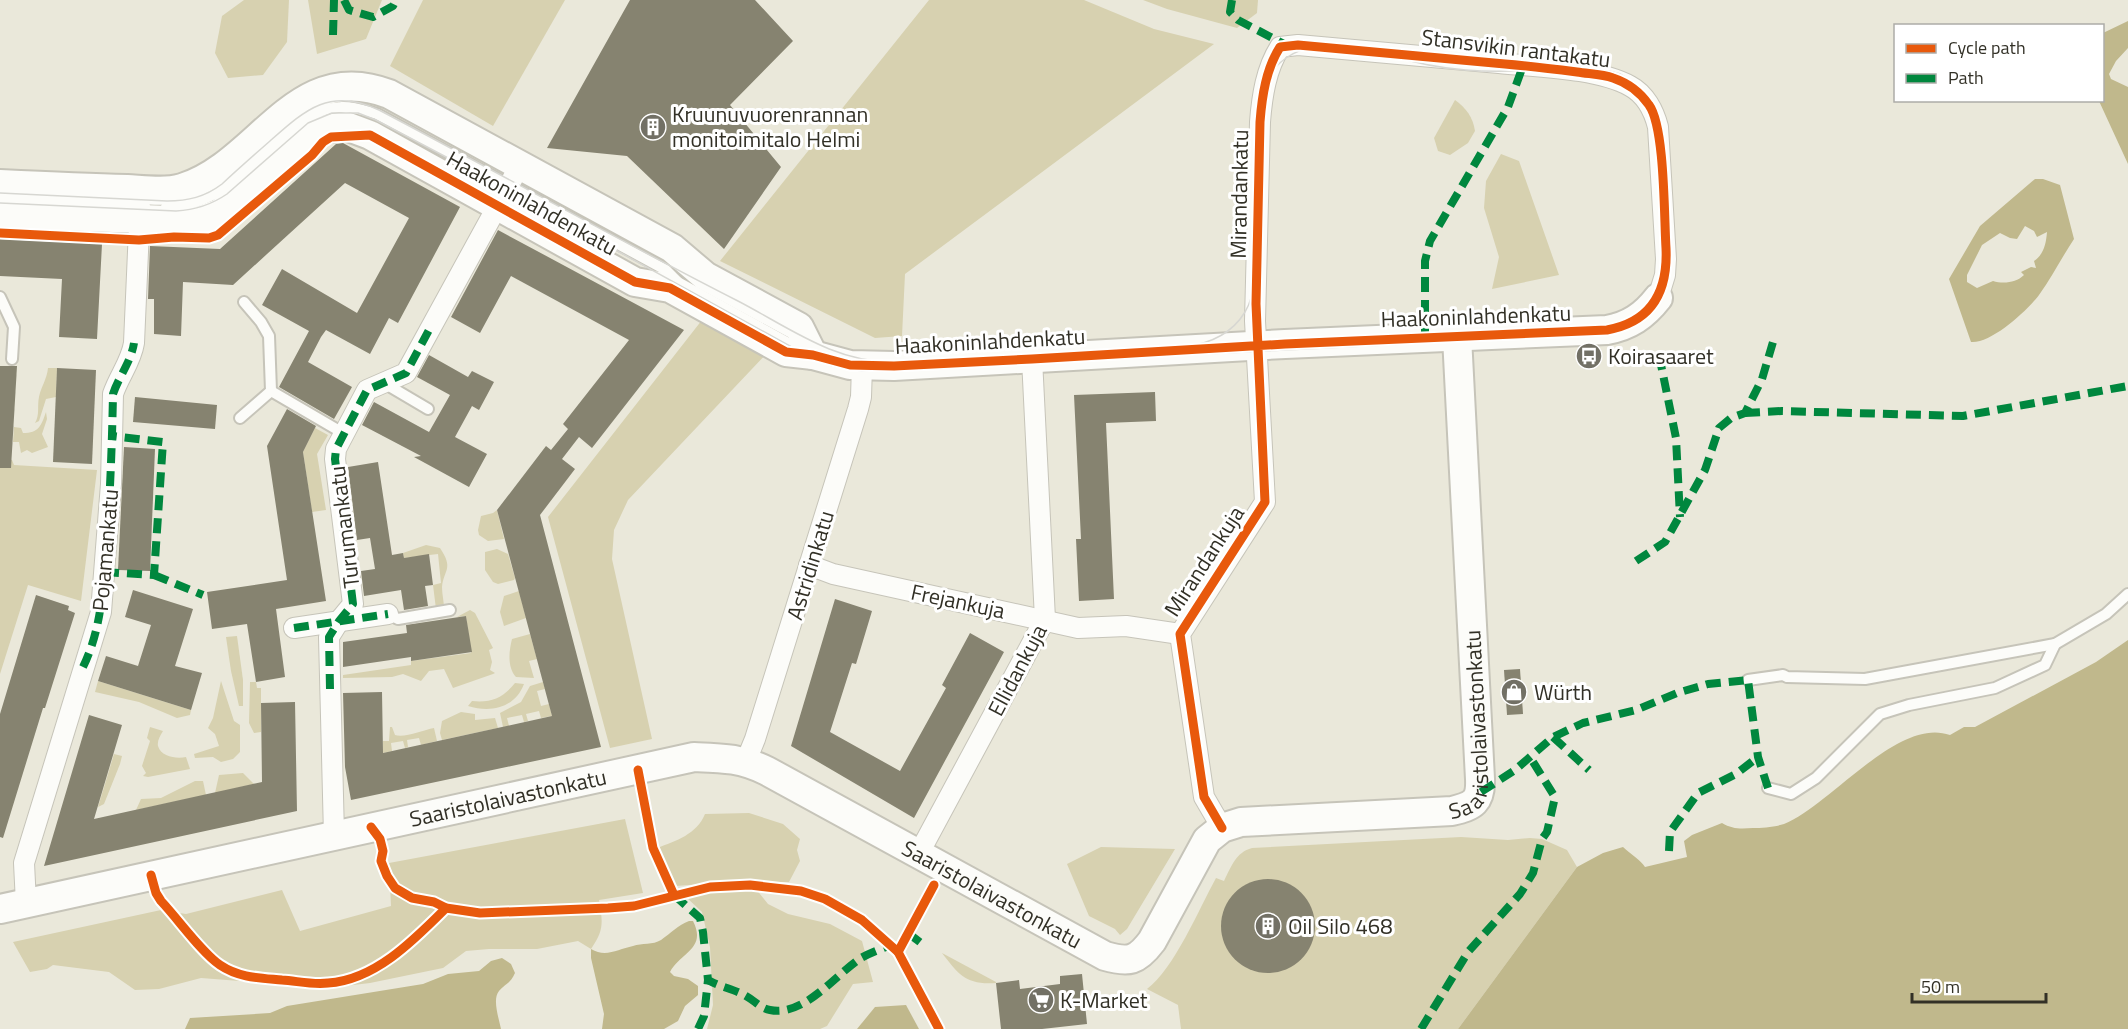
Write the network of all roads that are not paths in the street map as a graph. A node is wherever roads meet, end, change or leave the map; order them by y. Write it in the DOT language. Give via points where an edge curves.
graph roads {
  1 [pos="1280,47"];
  2 [pos="0,184"];
  3 [pos="509,186"];
  4 [pos="0,199"];
  5 [pos="140,204"];
  6 [pos="0,214"];
  7 [pos="666,270"];
  8 [pos="705,276"];
  9 [pos="685,295"];
  10 [pos="0,297"];
  11 [pos="1658,298"];
  12 [pos="244,302"];
  13 [pos="1457,337"];
  14 [pos="1256,346"];
  15 [pos="813,355"];
  16 [pos="12,359"];
  17 [pos="1032,359"];
  18 [pos="862,366"];
  19 [pos="384,383"];
  20 [pos="271,391"];
  21 [pos="428,409"];
  22 [pos="240,418"];
  23 [pos="343,433"];
  24 [pos="809,566"];
  25 [pos="2128,594"];
  26 [pos="450,610"];
  27 [pos="388,614"];
  28 [pos="1045,619"];
  29 [pos="339,621"];
  30 [pos="294,628"];
  31 [pos="1180,634"];
  32 [pos="2055,644"];
  33 [pos="1748,680"];
  34 [pos="746,761"];
  35 [pos="1768,788"];
  36 [pos="1222,828"];
  37 [pos="334,835"];
  38 [pos="918,855"];
  39 [pos="13,906"];
  1 -- 11 [label="street, Stansvikin rantakatu" via="1545,68 1606,76 1633,88 1649,104 1658,127 1666,259"];
  1 -- 14 [label="street, Mirandankatu" via="1272,60 1261,106"];
  2 -- 5 [label="street, Haakoninlahdenkatu"];
  3 -- 5 [label="street, Haakoninlahdenkatu" via="345,126 335,126 299,143 211,217 198,221"];
  3 -- 5 [label="street, Haakoninlahdenkatu" via="389,94 366,86 341,86 304,99 205,178"];
  3 -- 7 [label="lane, Haakoninlahdenkatu"];
  3 -- 8 [label="street, Haakoninlahdenkatu" via="666,244"];
  3 -- 9 [label="street, Haakoninlahdenkatu" via="635,282 670,288"];
  3 -- 19 [label="street, Turumankatu" via="406,373"];
  4 -- 5 [label="lane, Haakoninlahdenkatu"];
  5 -- 6 [label="street, Haakoninlahdenkatu"];
  5 -- 39 [label="street, Pojamankatu" via="134,343 132,356 113,394 101,612"];
  7 -- 8 [label="lane, Haakoninlahdenkatu"];
  7 -- 9 [label="lane, Haakoninlahdenkatu"];
  8 -- 15 [label="street, Haakoninlahdenkatu" via="799,327"];
  9 -- 15 [label="street, Haakoninlahdenkatu" via="786,352"];
  10 -- 16 [label="lane" via="14,327"];
  11 -- 13 [label="street, Haakoninlahdenkatu" via="1636,320 1607,330"];
  12 -- 20 [label="lane" via="269,336"];
  13 -- 14 [label="street, Haakoninlahdenkatu"];
  13 -- 36 [label="street, Saaristolaivastonkatu" via="1481,792 1466,808 1452,811 1241,822"];
  14 -- 17 [label="street, Haakoninlahdenkatu"];
  14 -- 31 [label="street, Mirandankuja" via="1265,502"];
  15 -- 18 [label="street, Haakoninlahdenkatu"];
  17 -- 18 [label="street, Haakoninlahdenkatu"];
  17 -- 28 [label="street, Ellidankuja"];
  18 -- 24 [label="street, Astridinkatu" via="859,403"];
  19 -- 21 [label="lane"];
  19 -- 23 [label="street, Turumankatu" via="367,390"];
  20 -- 22 [label="lane"];
  20 -- 23 [label="lane"];
  23 -- 29 [label="street, Turumankatu" via="335,459 353,604"];
  24 -- 28 [label="street, Frejankuja"];
  24 -- 34 [label="street, Astridinkatu"];
  25 -- 32 [label="lane" via="2106,614"];
  26 -- 27 [label="lane" via="398,619"];
  27 -- 29 [label="street"];
  28 -- 31 [label="street, Frejankuja" via="1078,628 1126,626"];
  28 -- 38 [label="street, Ellidankuja"];
  29 -- 30 [label="street"];
  29 -- 37 [label="street, Turumankatu" via="329,637"];
  31 -- 36 [label="street, Mirandankuja" via="1204,797"];
  32 -- 33 [label="lane" via="1865,679 1783,675"];
  32 -- 35 [label="lane" via="2044,665 1995,688 1880,714 1816,778 1791,794"];
  34 -- 37 [label="street, Saaristolaivastonkatu" via="694,758"];
  34 -- 38 [label="street, Saaristolaivastonkatu"];
  36 -- 38 [label="street, Saaristolaivastonkatu" via="1207,840 1145,950 1121,960 1105,956"];
  37 -- 39 [label="street, Saaristolaivastonkatu"];
}
